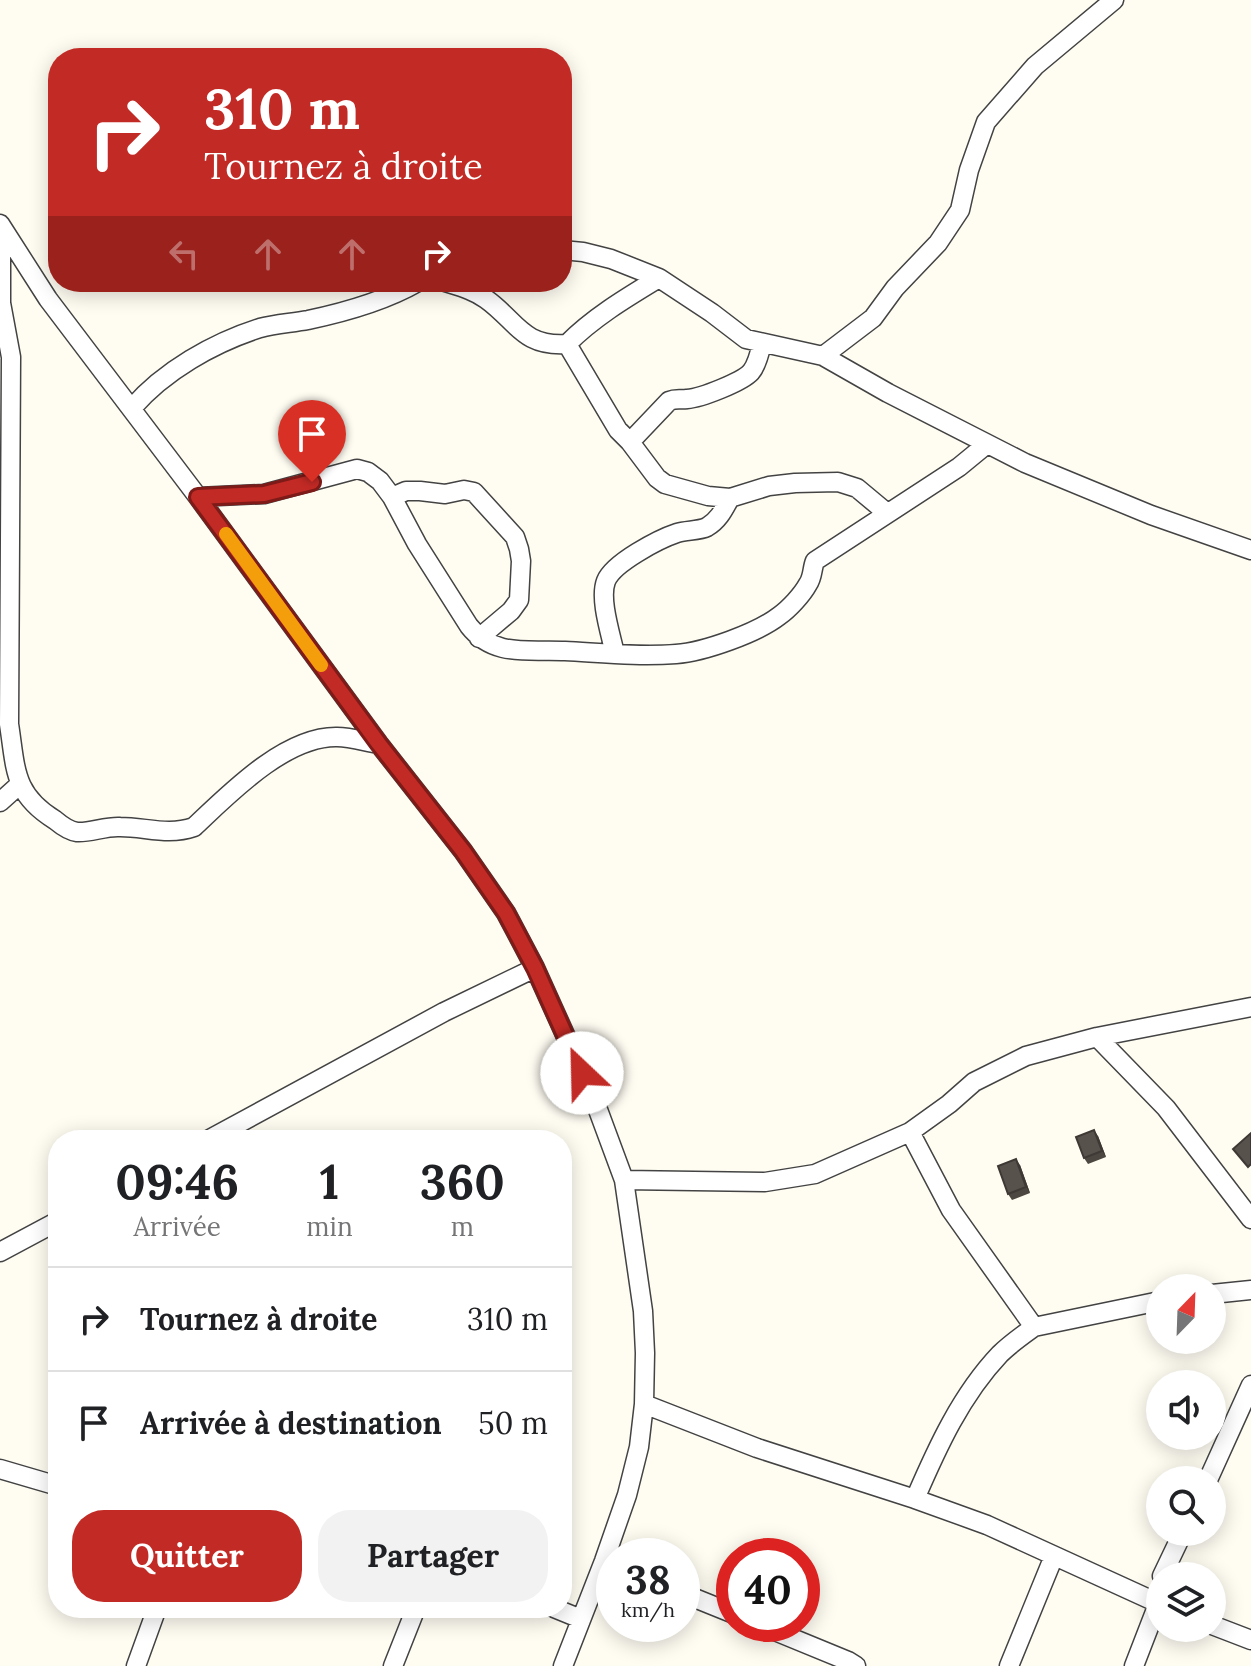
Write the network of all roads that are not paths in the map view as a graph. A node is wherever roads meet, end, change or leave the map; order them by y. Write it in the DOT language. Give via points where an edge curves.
graph roads {
  1 [pos="1114,0"];
  2 [pos="1,225"];
  3 [pos="572,251"];
  4 [pos="659,278"];
  5 [pos="398,292"];
  6 [pos="475,292"];
  7 [pos="762,343"];
  8 [pos="567,344"];
  9 [pos="823,356"];
  10 [pos="132,408"];
  11 [pos="630,442"];
  12 [pos="987,444"];
  13 [pos="198,497"];
  14 [pos="392,497"];
  15 [pos="730,498"];
  16 [pos="887,513"];
  17 [pos="1251,550"];
  18 [pos="479,638"];
  19 [pos="615,654"];
  20 [pos="379,744"];
  21 [pos="19,785"];
  22 [pos="0,802"];
  23 [pos="535,968"];
  24 [pos="1248,1010"];
  25 [pos="1097,1037"];
  26 [pos="226,1130"];
  27 [pos="910,1132"];
  28 [pos="624,1180"];
  29 [pos="1251,1219"];
  30 [pos="48,1226"];
  31 [pos="0,1252"];
  32 [pos="1251,1290"];
  33 [pos="1226,1293"];
  34 [pos="1146,1304"];
  35 [pos="1034,1327"];
  36 [pos="1251,1385"];
  37 [pos="644,1404"];
  38 [pos="1214,1466"];
  39 [pos="0,1469"];
  40 [pos="48,1483"];
  41 [pos="915,1499"];
  42 [pos="616,1538"];
  43 [pos="1054,1556"];
  44 [pos="596,1589"];
  45 [pos="1146,1598"];
  46 [pos="572,1615"];
  47 [pos="153,1618"];
  48 [pos="412,1618"];
  49 [pos="581,1619"];
  50 [pos="1226,1630"];
  51 [pos="1146,1632"];
  52 [pos="1251,1640"];
  53 [pos="802,1642"];
  54 [pos="136,1666"];
  55 [pos="393,1666"];
  56 [pos="563,1666"];
  57 [pos="856,1666"];
  58 [pos="1009,1666"];
  59 [pos="1134,1666"];
  1 -- 9 [label="street" via="1035,66 986,122 960,210 938,243 873,318"];
  2 -- 10 [label="street" via="48,299"];
  2 -- 21 [label="street" via="1,303 11,357 9,724"];
  3 -- 4 [label="street"];
  4 -- 7 [label="street" via="746,339"];
  4 -- 8 [label="street" via="615,304"];
  5 -- 10 [label="street" via="354,308 261,328 210,348 148,390"];
  6 -- 8 [label="street" via="534,341"];
  7 -- 9 [label="street"];
  7 -- 11 [label="street" via="750,373 712,394 674,398"];
  8 -- 11 [label="street"];
  9 -- 12 [label="street"];
  10 -- 13 [label="street"];
  11 -- 15 [label="street" via="665,484"];
  12 -- 16 [label="street"];
  12 -- 17 [label="street" via="1137,510"];
  13 -- 14 [label="street" via="264,494 357,469 380,481"];
  13 -- 20 [label="street"];
  14 -- 18 [label="street"];
  14 -- 18 [label="street" via="406,491 474,492 515,537 521,561 519,600"];
  15 -- 16 [label="street" via="769,486 838,482 857,488"];
  15 -- 19 [label="street" via="705,528 647,547 606,581 604,599"];
  16 -- 19 [label="street" via="815,561 806,587 780,616 736,639 679,654"];
  18 -- 19 [label="street" via="506,650"];
  20 -- 21 [label="street" via="336,737 299,746 258,768 194,827 172,833 121,827 70,830 32,803"];
  20 -- 23 [label="street" via="463,851 506,913"];
  21 -- 22 [label="street"];
  23 -- 26 [label="street"];
  23 -- 28 [label="street"];
  24 -- 25 [label="street"];
  25 -- 27 [label="street" via="1026,1056 974,1082"];
  25 -- 29 [label="street" via="1166,1108"];
  27 -- 28 [label="street" via="815,1174 765,1182"];
  27 -- 35 [label="street" via="951,1210"];
  28 -- 37 [label="street" via="643,1311"];
  30 -- 31 [label="street"];
  32 -- 33 [label="street"];
  34 -- 35 [label="street"];
  35 -- 41 [label="street" via="1002,1352 961,1406"];
  36 -- 38 [label="street"];
  37 -- 41 [label="street" via="757,1448"];
  37 -- 42 [label="street" via="639,1447"];
  39 -- 40 [label="street"];
  41 -- 43 [label="street"];
  43 -- 45 [label="street"];
  43 -- 58 [label="street"];
  44 -- 49 [label="street"];
  46 -- 49 [label="street"];
  47 -- 54 [label="street"];
  48 -- 55 [label="street"];
  49 -- 56 [label="street"];
  50 -- 52 [label="street"];
  51 -- 59 [label="street"];
  53 -- 57 [label="street"];
}
